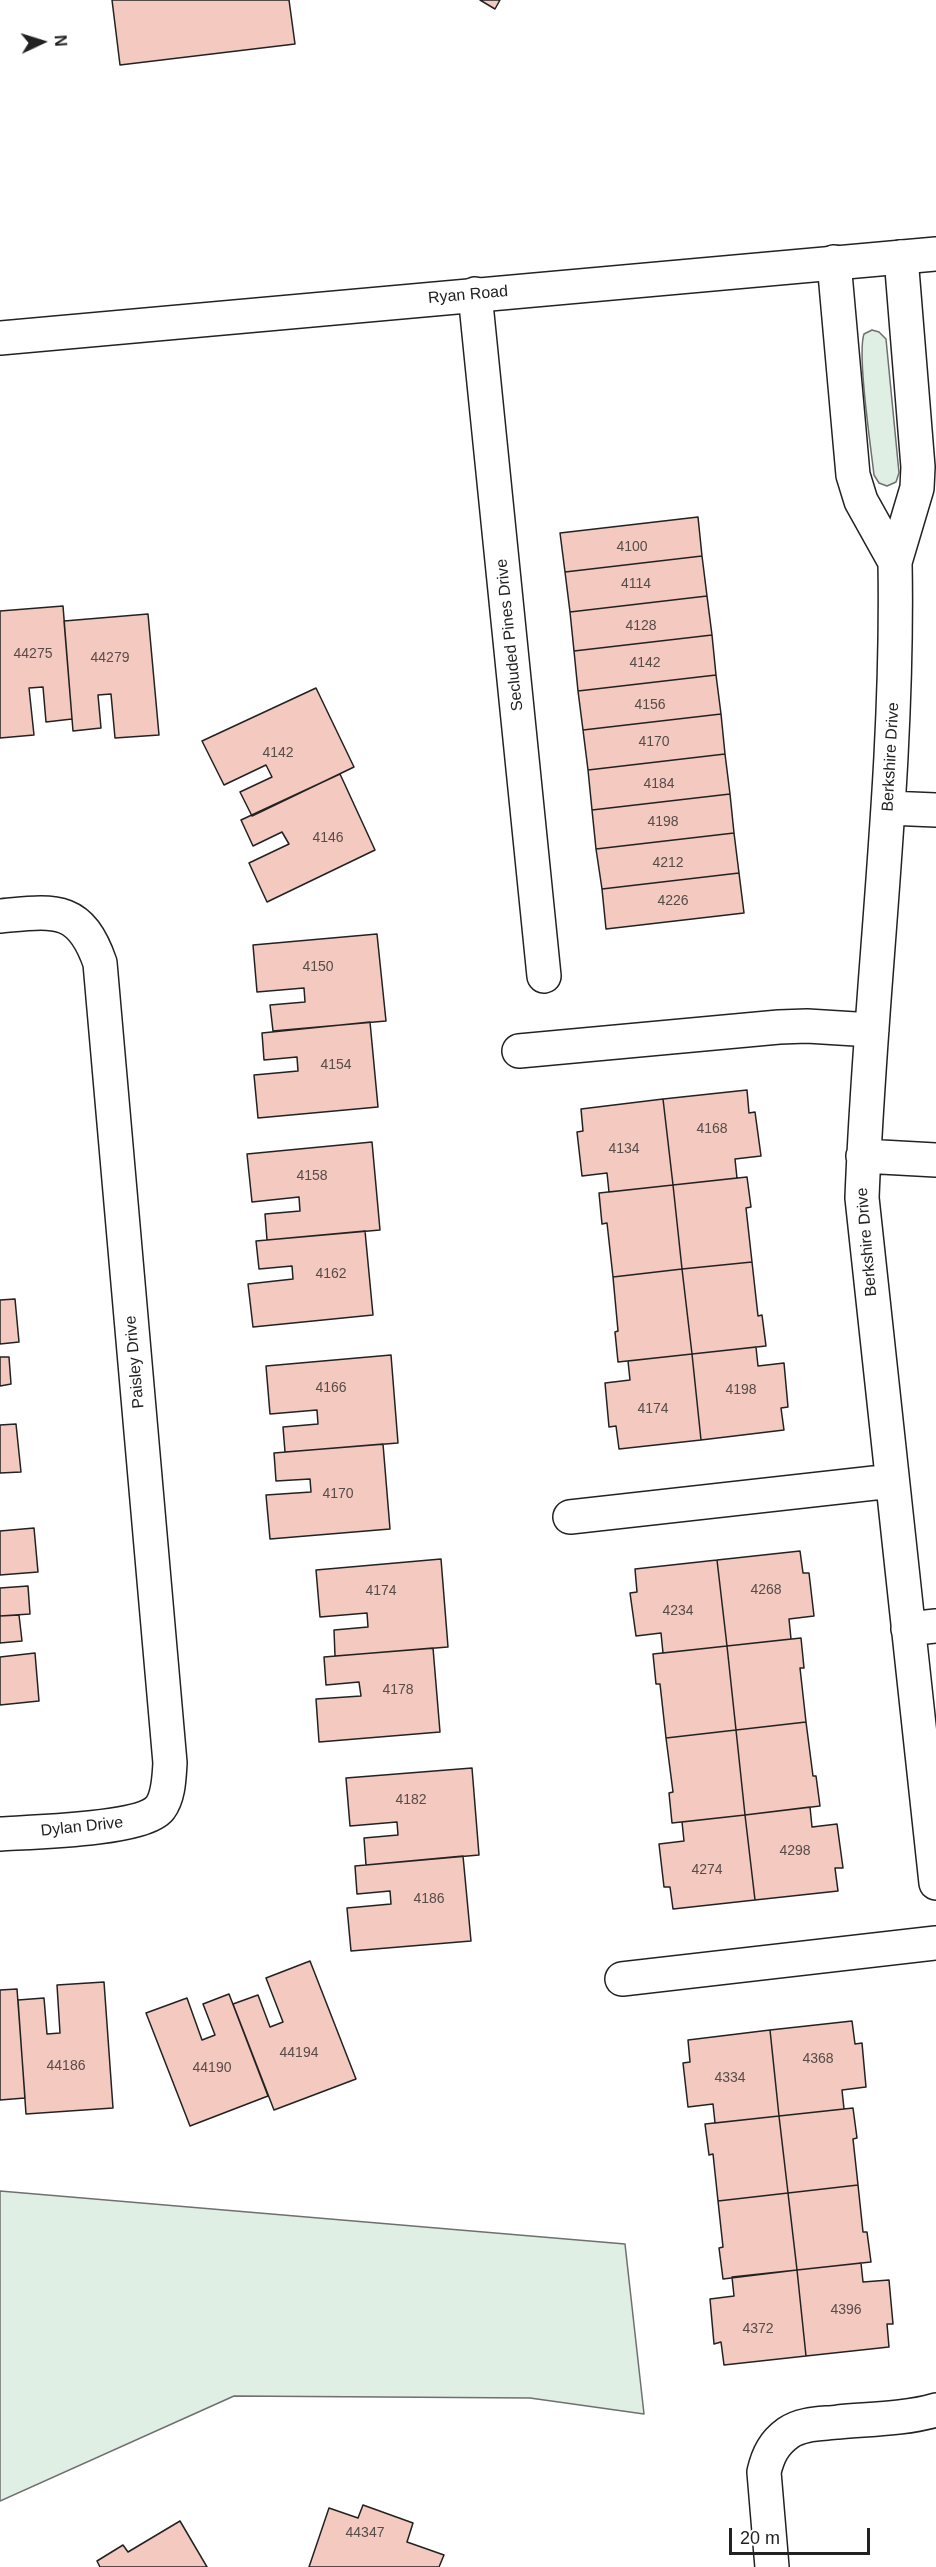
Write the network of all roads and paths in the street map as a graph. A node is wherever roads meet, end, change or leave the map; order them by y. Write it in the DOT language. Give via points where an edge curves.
graph roads {
  1 [pos="936,254"];
  2 [pos="901,257"];
  3 [pos="834,262"];
  4 [pos="475,294"];
  5 [pos="1,334"];
  6 [pos="896,562"];
  7 [pos="888,808"];
  8 [pos="936,810"];
  9 [pos="0,916"];
  10 [pos="544,976"];
  11 [pos="872,1030"];
  12 [pos="519,1051"];
  13 [pos="863,1155"];
  14 [pos="936,1160"];
  15 [pos="892,1481"];
  16 [pos="570,1517"];
  17 [pos="922,1628"];
  18 [pos="159,1808"];
  19 [pos="0,1834"];
  20 [pos="936,1883"];
  21 [pos="936,1943"];
  22 [pos="622,1979"];
  23 [pos="936,2410"];
  24 [pos="772,2567"];
  1 -- 2 [label="street, Ryan Road"];
  2 -- 3 [label="street, Ryan Road"];
  2 -- 6 [label="street, Berkshire Drive" via="918,467 917,488"];
  3 -- 4 [label="street, Ryan Road"];
  3 -- 6 [label="street, Berkshire Drive" via="853,475 861,501"];
  4 -- 5 [label="street, Ryan Road"];
  4 -- 10 [label="street, Secluded Pines Drive"];
  6 -- 7 [label="street, Berkshire Drive" via="897,636"];
  7 -- 8 [label="street"];
  7 -- 11 [label="street, Berkshire Drive"];
  9 -- 18 [label="street, Paisley Drive" via="60,914 77,922 93,941 100,963 170,1763 168,1786"];
  11 -- 12 [label="street" via="779,1026"];
  11 -- 13 [label="street, Berkshire Drive"];
  13 -- 14 [label="street"];
  13 -- 15 [label="street, Berkshire Drive" via="862,1198"];
  15 -- 16 [label="street"];
  15 -- 17 [label="street, Berkshire Drive"];
  17 -- 20 [label="street, Berkshire Drive"];
  18 -- 19 [label="street, Dylan Drive" via="142,1820 121,1824"];
  21 -- 22 [label="street"];
  23 -- 24 [label="street" via="808,2425 789,2432 775,2444 764,2472"];
}
